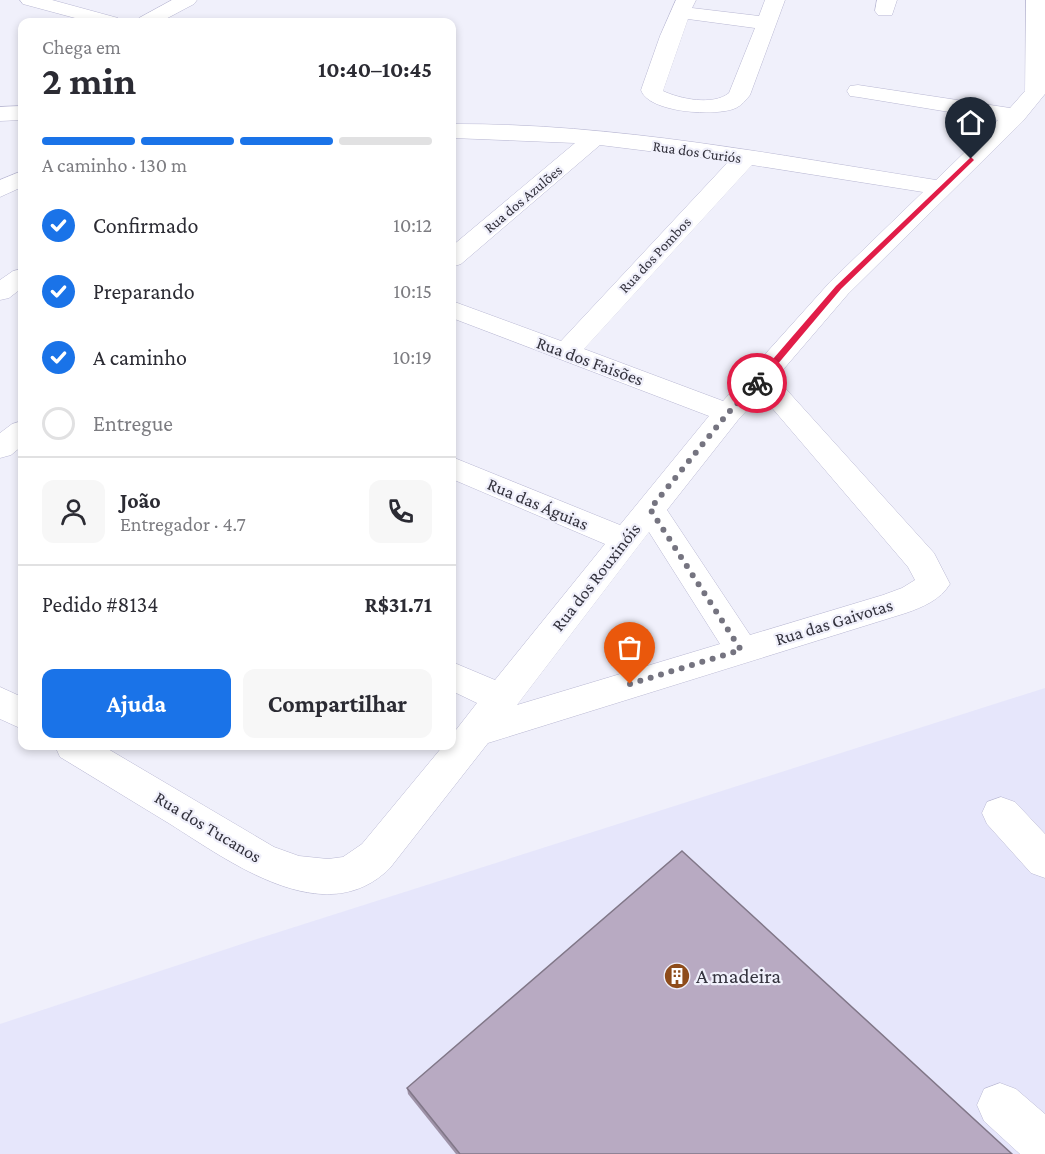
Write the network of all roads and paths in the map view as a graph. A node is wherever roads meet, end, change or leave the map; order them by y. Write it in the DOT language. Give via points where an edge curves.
graph roads {
  1 [pos="30,0"];
  2 [pos="187,0"];
  3 [pos="775,0"];
  4 [pos="1037,0"];
  5 [pos="1045,4"];
  6 [pos="683,6"];
  7 [pos="96,18"];
  8 [pos="154,18"];
  9 [pos="766,22"];
  10 [pos="1041,86"];
  11 [pos="858,91"];
  12 [pos="18,113"];
  13 [pos="0,114"];
  14 [pos="1015,116"];
  15 [pos="456,131"];
  16 [pos="595,138"];
  17 [pos="746,158"];
  18 [pos="18,180"];
  19 [pos="941,188"];
  20 [pos="0,190"];
  21 [pos="456,256"];
  22 [pos="18,280"];
  23 [pos="0,292"];
  24 [pos="456,311"];
  25 [pos="566,352"];
  26 [pos="761,378"];
  27 [pos="728,413"];
  28 [pos="18,434"];
  29 [pos="0,448"];
  30 [pos="0,454"];
  31 [pos="18,463"];
  32 [pos="456,469"];
  33 [pos="650,509"];
  34 [pos="625,540"];
  35 [pos="741,650"];
  36 [pos="456,677"];
  37 [pos="501,699"];
  38 [pos="0,701"];
  39 [pos="18,712"];
  40 [pos="475,732"];
  41 [pos="80,750"];
  42 [pos="1000,813"];
  43 [pos="1045,861"];
  44 [pos="354,871"];
  45 [pos="1000,1105"];
  46 [pos="1045,1145"];
  1 -- 7 [label="street"];
  2 -- 8 [label="street"];
  3 -- 9 [label="street"];
  4 -- 5 [label="street"];
  4 -- 10 [label="street"];
  6 -- 9 [label="street"];
  6 -- 9 [label="street" via="652,85 658,98 721,106 730,103 739,95"];
  10 -- 14 [label="street, Rua dos Rouxinóis"];
  11 -- 14 [label="street"];
  12 -- 13 [label="street"];
  14 -- 19 [label="street, Rua dos Rouxinóis"];
  15 -- 16 [label="street, Rua dos Curiós"];
  16 -- 17 [label="street, Rua dos Curiós"];
  16 -- 21 [label="street, Rua dos Azulões"];
  17 -- 19 [label="street, Rua dos Curiós"];
  17 -- 25 [label="street, Rua dos Pombos"];
  18 -- 20 [label="street"];
  19 -- 26 [label="street, Rua dos Rouxinóis" via="838,288"];
  22 -- 23 [label="street"];
  24 -- 25 [label="street, Rua dos Faisões"];
  25 -- 27 [label="street, Rua dos Faisões"];
  26 -- 27 [label="street, Rua dos Rouxinóis"];
  26 -- 35 [label="street, Rua das Gaivotas" via="922,561 933,584 914,597"];
  27 -- 33 [label="street, Rua dos Rouxinóis"];
  28 -- 29 [label="street"];
  30 -- 31 [label="street"];
  32 -- 34 [label="street, Rua das Águias"];
  33 -- 34 [label="street, Rua dos Rouxinóis"];
  33 -- 35 [label="street"];
  34 -- 37 [label="street, Rua dos Rouxinóis"];
  35 -- 40 [label="street, Rua das Gaivotas"];
  36 -- 37 [label="street"];
  37 -- 40 [label="street, Rua dos Rouxinóis"];
  38 -- 39 [label="street"];
  40 -- 44 [label="street, Rua dos Rouxinóis" via="378,853"];
  41 -- 44 [label="street, Rua dos Tucanos" via="285,871 319,876"];
  42 -- 43 [label="street"];
  45 -- 46 [label="street"];
}
